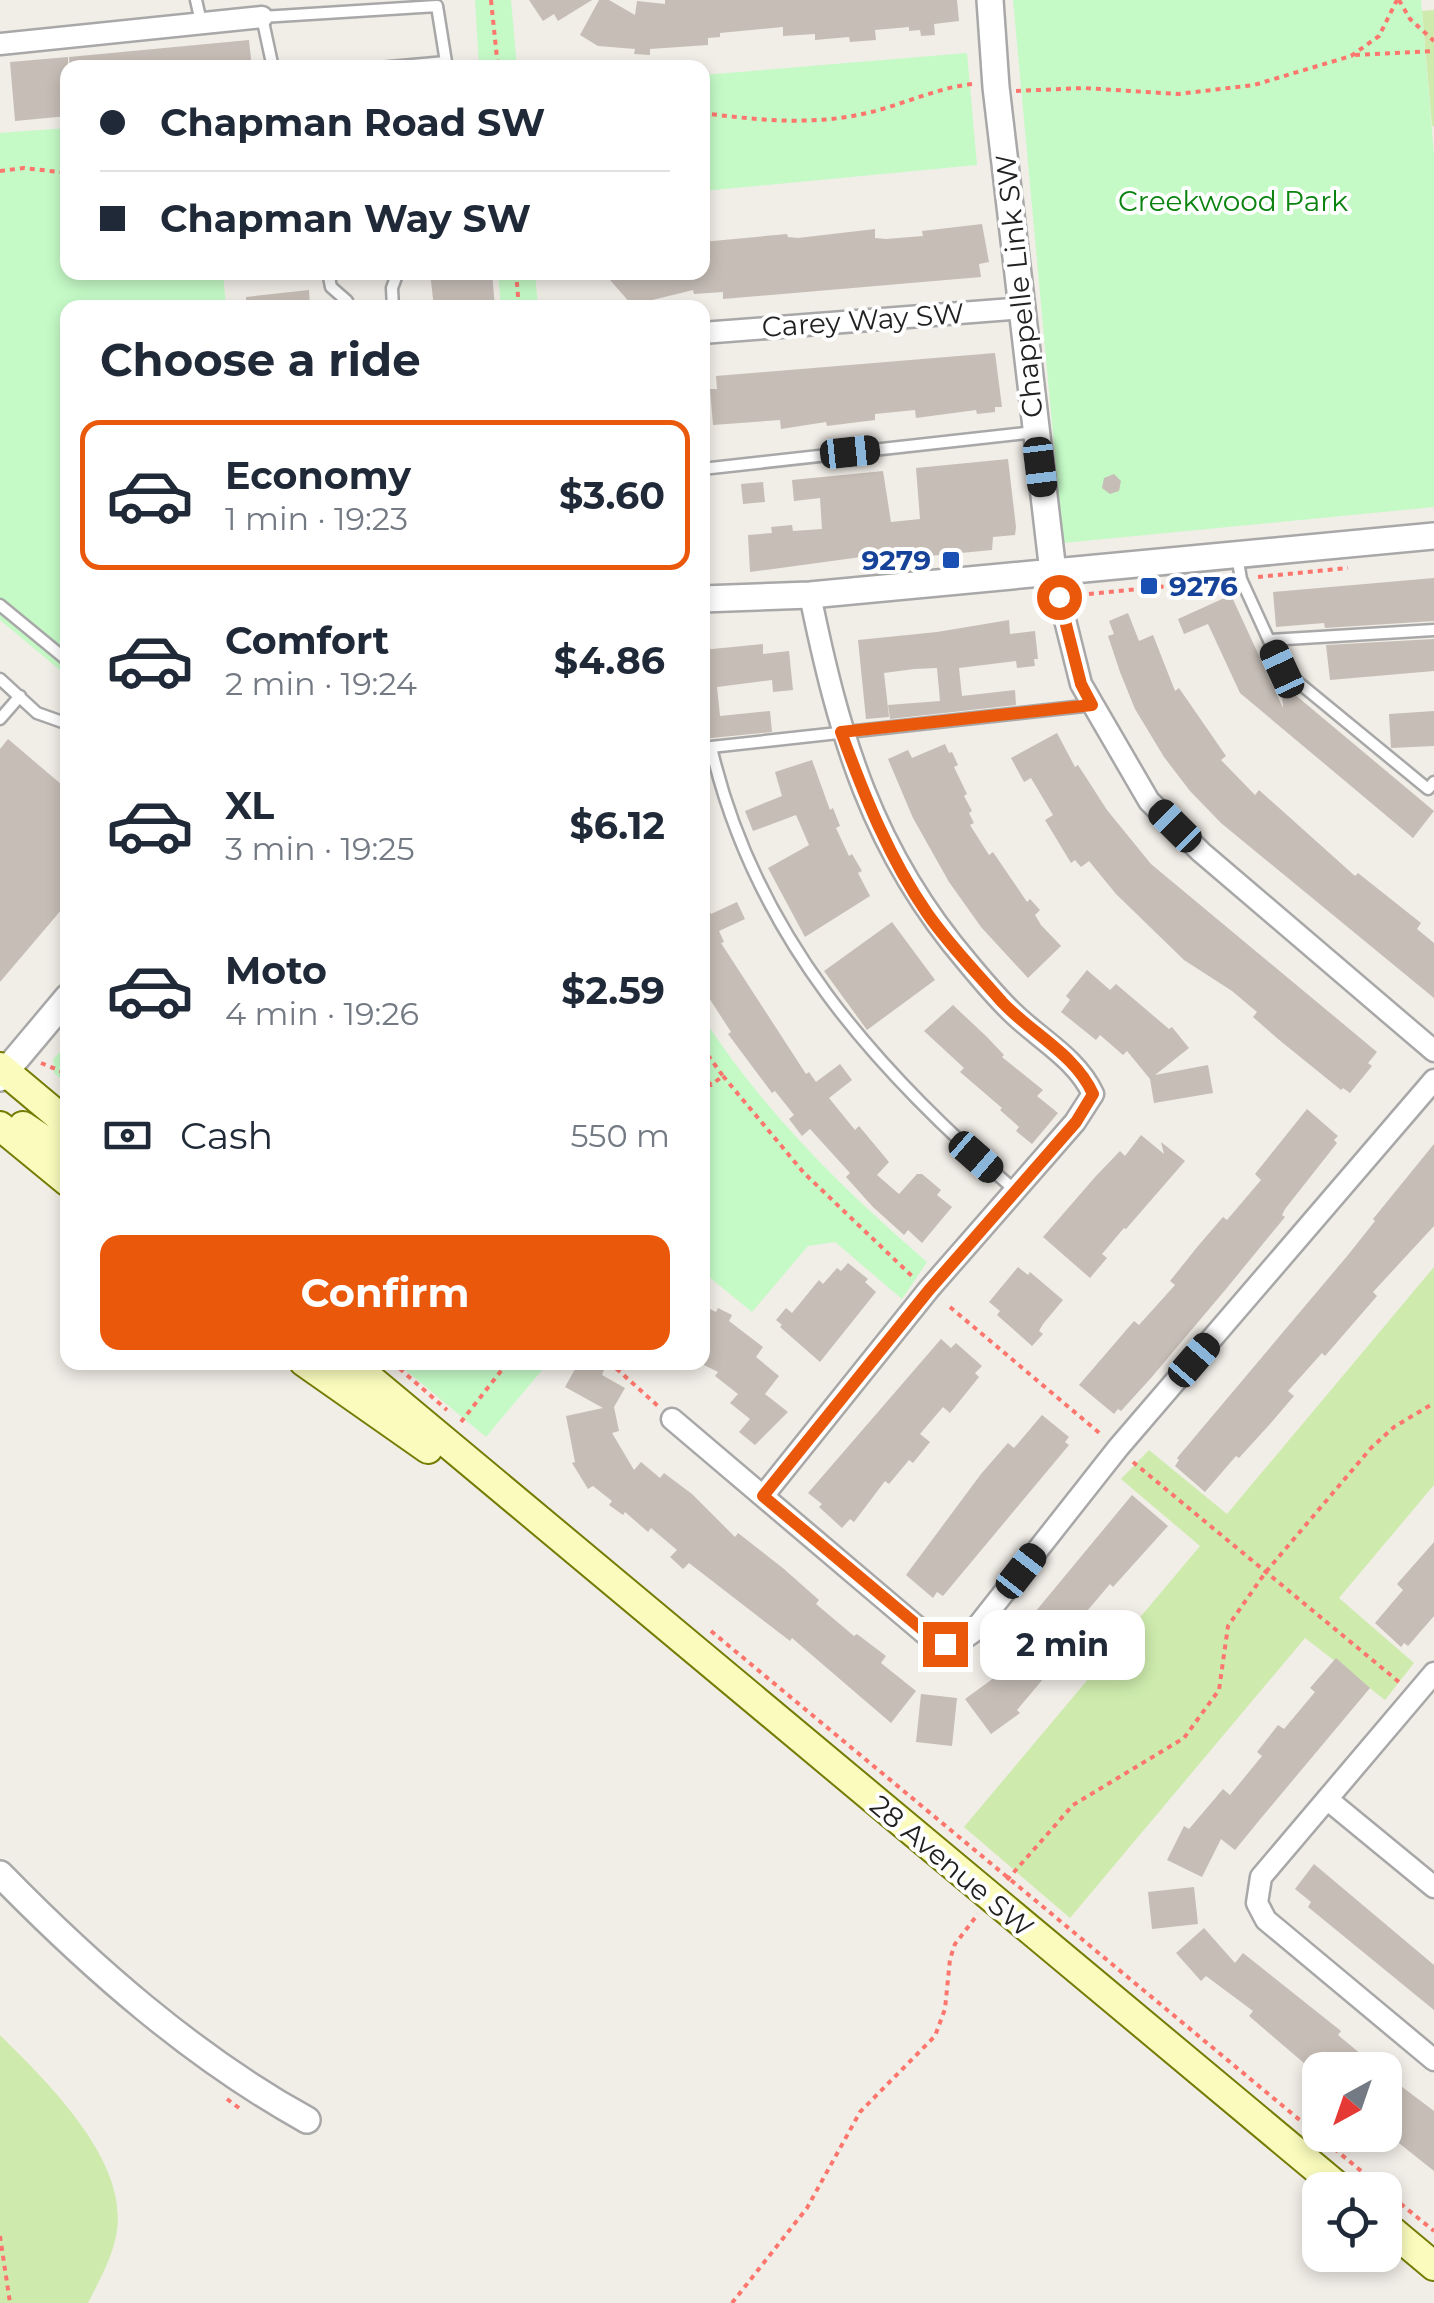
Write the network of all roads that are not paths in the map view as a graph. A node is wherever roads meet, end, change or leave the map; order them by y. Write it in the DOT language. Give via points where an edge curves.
graph roads {
  1 [pos="196,0"];
  2 [pos="990,0"];
  3 [pos="262,17"];
  4 [pos="201,23"];
  5 [pos="0,44"];
  6 [pos="270,60"];
  7 [pos="446,60"];
  8 [pos="330,280"];
  9 [pos="345,300"];
  10 [pos="1024,308"];
  11 [pos="710,332"];
  12 [pos="1036,432"];
  13 [pos="710,468"];
  14 [pos="1434,536"];
  15 [pos="1237,555"];
  16 [pos="1053,572"];
  17 [pos="810,595"];
  18 [pos="710,599"];
  19 [pos="0,606"];
  20 [pos="1434,630"];
  21 [pos="1269,640"];
  22 [pos="60,655"];
  23 [pos="0,680"];
  24 [pos="20,696"];
  25 [pos="1092,705"];
  26 [pos="0,718"];
  27 [pos="60,721"];
  28 [pos="841,732"];
  29 [pos="710,748"];
  30 [pos="710,757"];
  31 [pos="1434,782"];
  32 [pos="60,1007"];
  33 [pos="1434,1051"];
  34 [pos="2,1072"];
  35 [pos="1434,1080"];
  36 [pos="0,1116"];
  37 [pos="60,1118"];
  38 [pos="0,1126"];
  39 [pos="60,1150"];
  40 [pos="60,1175"];
  41 [pos="1017,1192"];
  42 [pos="316,1370"];
  43 [pos="359,1370"];
  44 [pos="672,1420"];
  45 [pos="763,1496"];
  46 [pos="562,1541"];
  47 [pos="1434,1673"];
  48 [pos="1327,1799"];
  49 [pos="0,1874"];
  50 [pos="1434,1887"];
  51 [pos="1434,2060"];
  52 [pos="307,2120"];
  53 [pos="1320,2172"];
  54 [pos="1402,2240"];
  55 [pos="1434,2266"];
  1 -- 4 [label="lane"];
  2 -- 10 [label="street, Chappelle Link SW"];
  3 -- 4 [label="street"];
  3 -- 6 [label="lane"];
  3 -- 7 [label="lane" via="437,6"];
  4 -- 5 [label="street"];
  8 -- 9 [label="lane"];
  10 -- 11 [label="street, Carey Way SW"];
  10 -- 12 [label="street, Chappelle Link SW"];
  12 -- 13 [label="lane"];
  12 -- 16 [label="street, Chappelle Link SW"];
  14 -- 15 [label="street"];
  15 -- 16 [label="street"];
  15 -- 21 [label="lane" via="1240,579"];
  16 -- 17 [label="street"];
  16 -- 25 [label="street"];
  17 -- 18 [label="street"];
  17 -- 28 [label="street"];
  19 -- 22 [label="lane"];
  20 -- 21 [label="lane"];
  21 -- 31 [label="lane" via="1282,669 1428,789"];
  23 -- 24 [label="lane"];
  24 -- 26 [label="lane"];
  24 -- 27 [label="lane" via="37,713"];
  25 -- 28 [label="lane"];
  25 -- 33 [label="street" via="1149,801"];
  28 -- 29 [label="lane"];
  28 -- 41 [label="street" via="863,794 928,915 1012,1012 1075,1065 1093,1094"];
  30 -- 41 [label="lane" via="744,852 815,981 922,1105"];
  32 -- 34 [label="street"];
  34 -- 37 [label="main road"];
  35 -- 45 [label="street" via="959,1643 930,1636"];
  36 -- 39 [label="main road"];
  38 -- 40 [label="main road"];
  41 -- 45 [label="street"];
  42 -- 46 [label="main road, 28 Avenue SW"];
  43 -- 46 [label="main road, 28 Avenue SW"];
  44 -- 45 [label="street"];
  46 -- 53 [label="main road, 28 Avenue SW"];
  47 -- 48 [label="street"];
  48 -- 50 [label="street"];
  48 -- 51 [label="street" via="1261,1877 1257,1903 1266,1920"];
  49 -- 52 [label="street" via="124,1990 247,2087"];
  54 -- 55 [label="main road"];
}
